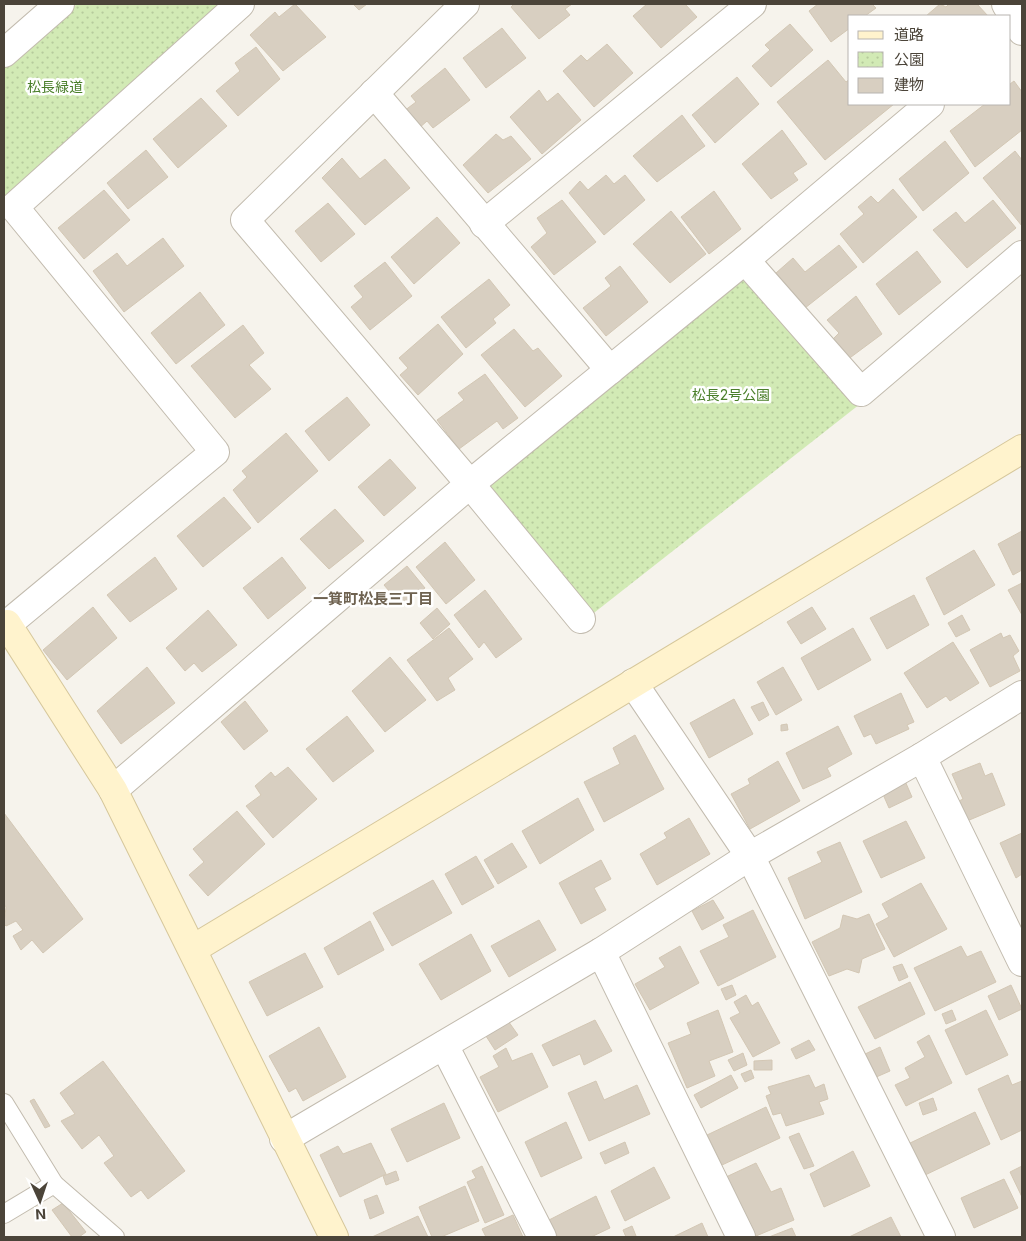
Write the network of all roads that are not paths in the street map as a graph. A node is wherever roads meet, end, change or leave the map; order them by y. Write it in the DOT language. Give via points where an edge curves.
graph roads {
  1 [pos="60,4"];
  2 [pos="240,4"];
  3 [pos="465,4"];
  4 [pos="752,4"];
  5 [pos="1011,17"];
  6 [pos="1017,32"];
  7 [pos="4,53"];
  8 [pos="374,93"];
  9 [pos="929,105"];
  10 [pos="484,224"];
  11 [pos="1022,255"];
  12 [pos="745,260"];
  13 [pos="610,370"];
  14 [pos="1022,449"];
  15 [pos="470,484"];
  16 [pos="581,620"];
  17 [pos="6,625"];
  18 [pos="633,683"];
  19 [pos="1022,695"];
  20 [pos="922,756"];
  21 [pos="113,790"];
  22 [pos="750,856"];
  23 [pos="193,949"];
  24 [pos="601,952"];
  25 [pos="1022,962"];
  26 [pos="444,1045"];
  27 [pos="4,1103"];
  28 [pos="284,1139"];
  29 [pos="54,1184"];
  30 [pos="4,1214"];
  31 [pos="115,1237"];
  32 [pos="334,1237"];
  33 [pos="542,1237"];
  34 [pos="741,1237"];
  35 [pos="941,1237"];
  1 -- 7 [label="street"];
  2 -- 17 [label="street" via="14,207 216,452"];
  3 -- 8 [label="street"];
  4 -- 10 [label="street"];
  5 -- 6 [label="street"];
  8 -- 10 [label="street"];
  8 -- 15 [label="street" via="245,220"];
  9 -- 12 [label="street"];
  10 -- 13 [label="street"];
  11 -- 12 [label="street" via="861,392"];
  12 -- 13 [label="street"];
  13 -- 15 [label="street"];
  14 -- 18 [label="street"];
  15 -- 16 [label="street"];
  15 -- 21 [label="street"];
  17 -- 21 [label="street"];
  18 -- 22 [label="street"];
  18 -- 23 [label="street"];
  19 -- 20 [label="street"];
  20 -- 22 [label="street"];
  20 -- 25 [label="street"];
  21 -- 23 [label="street"];
  22 -- 24 [label="street"];
  22 -- 35 [label="street"];
  23 -- 28 [label="street"];
  24 -- 26 [label="street"];
  24 -- 34 [label="street"];
  26 -- 28 [label="street"];
  26 -- 33 [label="street"];
  27 -- 29 [label="lane"];
  28 -- 32 [label="street"];
  29 -- 30 [label="lane"];
  29 -- 31 [label="lane"];
}
